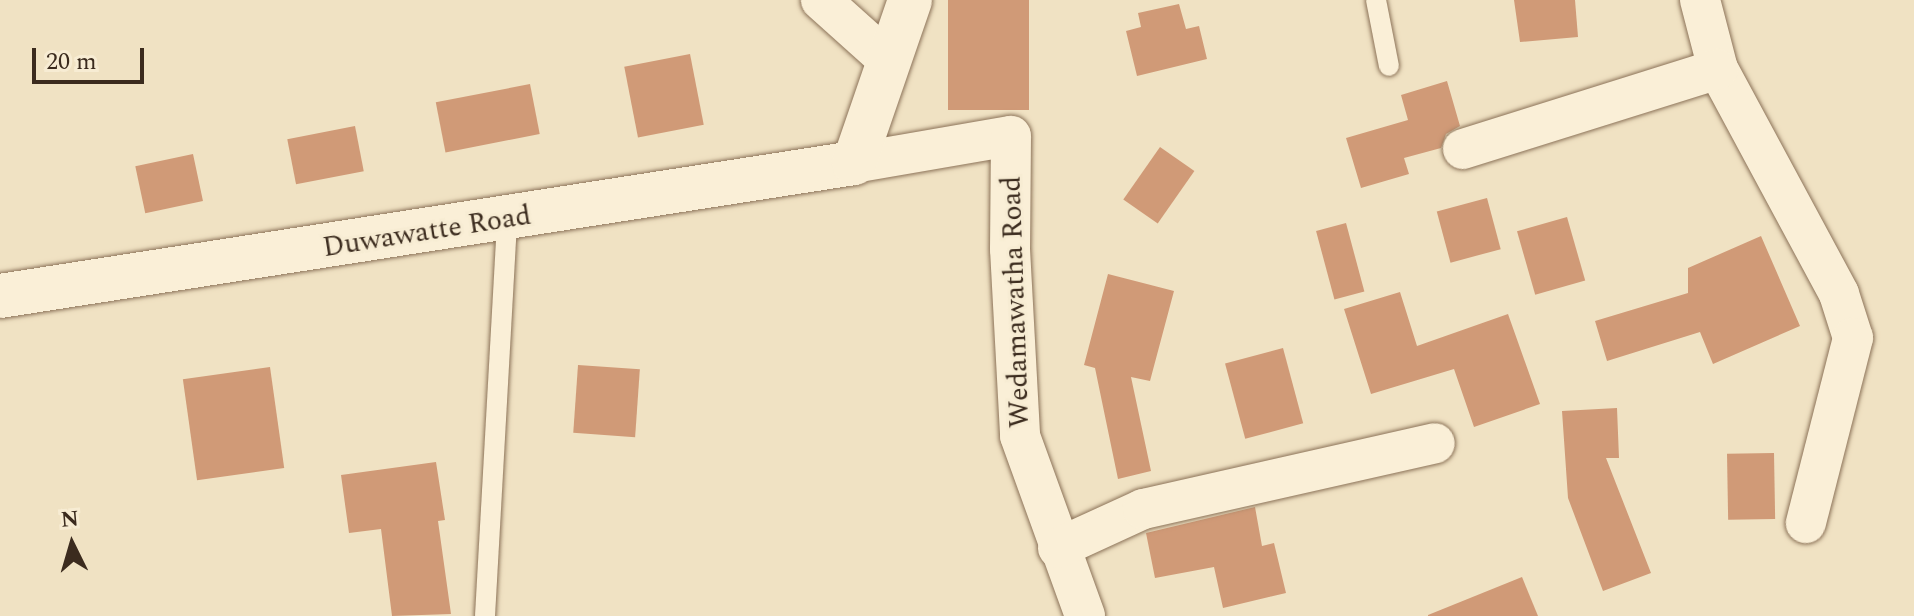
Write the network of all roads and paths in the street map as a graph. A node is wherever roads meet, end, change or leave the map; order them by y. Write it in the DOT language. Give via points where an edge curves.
graph roads {
  1 [pos="821,0"];
  2 [pos="910,0"];
  3 [pos="1376,0"];
  4 [pos="1700,0"];
  5 [pos="889,61"];
  6 [pos="1389,66"];
  7 [pos="1718,69"];
  8 [pos="1463,149"];
  9 [pos="854,163"];
  10 [pos="507,220"];
  11 [pos="0,296"];
  12 [pos="1435,443"];
  13 [pos="1806,523"];
  14 [pos="1058,548"];
  15 [pos="485,616"];
  16 [pos="1085,616"];
  1 -- 5 [label="street"];
  2 -- 5 [label="street"];
  3 -- 6 [label="lane"];
  4 -- 7 [label="street"];
  5 -- 9 [label="street"];
  7 -- 8 [label="street"];
  7 -- 13 [label="street" via="1839,294 1853,338"];
  9 -- 10 [label="street, Duwawatte Road"];
  9 -- 14 [label="street, Wedamawatha Road" via="1011,136 1010,249 1020,436"];
  10 -- 11 [label="street, Duwawatte Road"];
  10 -- 15 [label="lane"];
  12 -- 14 [label="street" via="1143,509"];
  14 -- 16 [label="street, Wedamawatha Road"];
}
